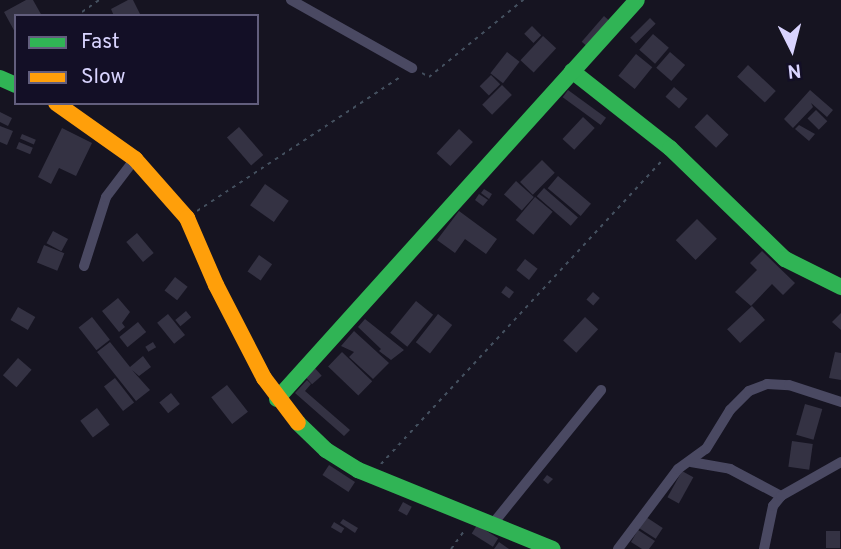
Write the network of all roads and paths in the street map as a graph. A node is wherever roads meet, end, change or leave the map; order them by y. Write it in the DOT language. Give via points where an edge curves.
graph roads {
  1 [pos="99,0"];
  2 [pos="291,0"];
  3 [pos="523,0"];
  4 [pos="637,0"];
  5 [pos="82,12"];
  6 [pos="412,68"];
  7 [pos="572,71"];
  8 [pos="60,105"];
  9 [pos="135,159"];
  10 [pos="661,162"];
  11 [pos="187,218"];
  12 [pos="84,266"];
  13 [pos="841,288"];
  14 [pos="601,390"];
  15 [pos="277,398"];
  16 [pos="841,402"];
  17 [pos="691,462"];
  18 [pos="841,462"];
  19 [pos="371,476"];
  20 [pos="781,496"];
  21 [pos="472,519"];
  22 [pos="491,526"];
  23 [pos="451,549"];
  24 [pos="552,549"];
  25 [pos="618,549"];
  26 [pos="764,549"];
  1 -- 5 [label="path"];
  2 -- 6 [label="street"];
  3 -- 6 [label="path" via="429,77"];
  4 -- 7 [label="street"];
  6 -- 11 [label="path"];
  7 -- 13 [label="street" via="670,148 785,258"];
  7 -- 15 [label="street"];
  8 -- 9 [label="street"];
  9 -- 11 [label="street"];
  9 -- 12 [label="street" via="106,197"];
  10 -- 19 [label="path"];
  11 -- 15 [label="street" via="240,333"];
  14 -- 22 [label="street"];
  15 -- 19 [label="street" via="326,450"];
  16 -- 17 [label="street" via="789,385 767,384 749,391"];
  17 -- 20 [label="street" via="730,469"];
  17 -- 25 [label="street" via="678,469"];
  18 -- 20 [label="street"];
  19 -- 21 [label="street"];
  20 -- 26 [label="street" via="773,506"];
  21 -- 22 [label="street"];
  21 -- 23 [label="path"];
  22 -- 24 [label="street"];
}
